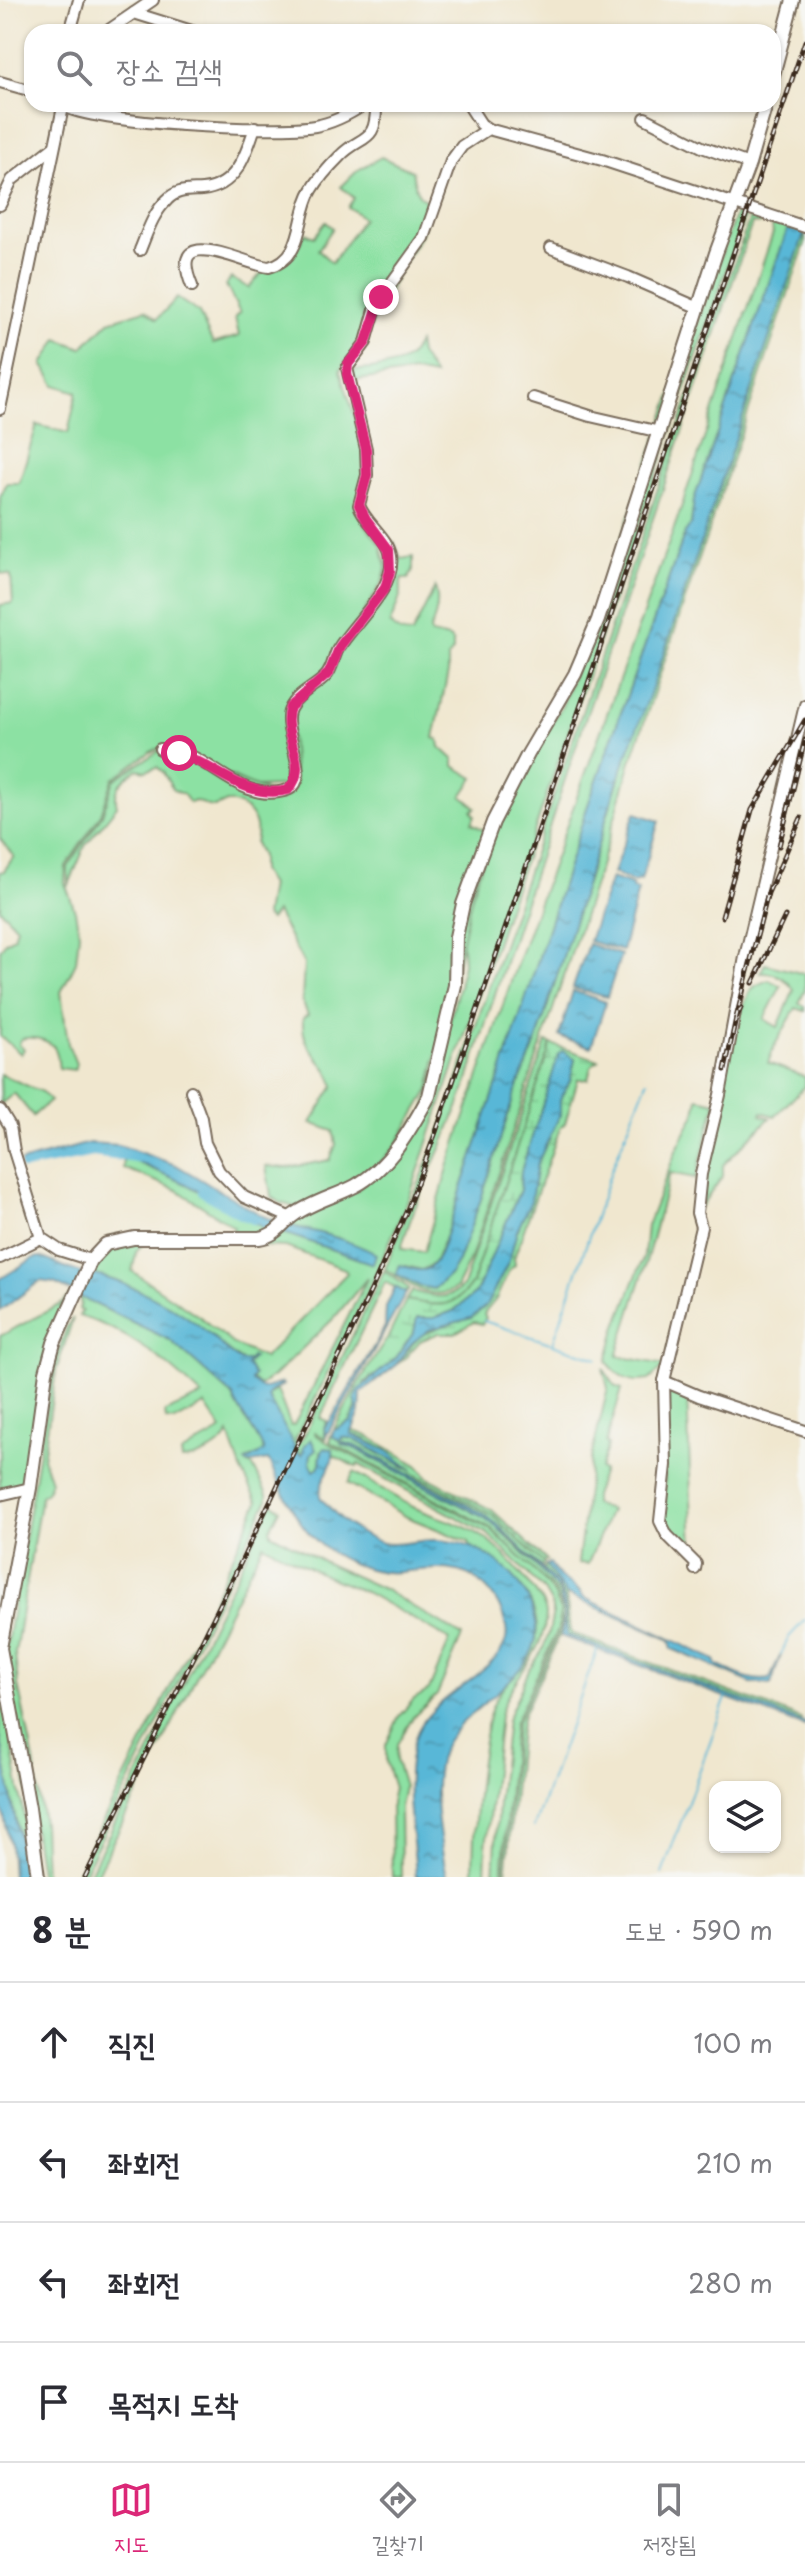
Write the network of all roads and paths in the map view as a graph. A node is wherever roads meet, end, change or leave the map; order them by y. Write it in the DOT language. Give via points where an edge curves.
graph roads {
  1 [pos="79,0"];
  2 [pos="153,0"];
  3 [pos="793,0"];
  4 [pos="134,13"];
  5 [pos="72,24"];
  6 [pos="118,24"];
  7 [pos="169,24"];
  8 [pos="781,45"];
  9 [pos="0,82"];
  10 [pos="24,89"];
  11 [pos="64,112"];
  12 [pos="79,112"];
  13 [pos="353,112"];
  14 [pos="375,112"];
  15 [pos="473,112"];
  16 [pos="764,112"];
  17 [pos="645,118"];
  18 [pos="255,127"];
  19 [pos="488,129"];
  20 [pos="54,147"];
  21 [pos="749,164"];
  22 [pos="734,203"];
  23 [pos="0,205"];
  24 [pos="805,227"];
  25 [pos="551,248"];
  26 [pos="140,250"];
  27 [pos="192,286"];
  28 [pos="699,308"];
  29 [pos="533,398"];
  30 [pos="0,409"];
  31 [pos="660,432"];
  32 [pos="805,705"];
  33 [pos="160,749"];
  34 [pos="191,1091"];
  35 [pos="0,1110"];
  36 [pos="283,1225"];
  37 [pos="41,1238"];
  38 [pos="0,1258"];
  39 [pos="89,1266"];
  40 [pos="664,1381"];
  41 [pos="805,1431"];
  42 [pos="30,1488"];
  43 [pos="0,1495"];
  44 [pos="695,1569"];
  45 [pos="2,1625"];
  46 [pos="38,1877"];
  1 -- 5 [label="street"];
  2 -- 4 [label="street"];
  3 -- 8 [label="main road"];
  4 -- 6 [label="street"];
  4 -- 7 [label="street"];
  9 -- 10 [label="street"];
  11 -- 20 [label="street"];
  12 -- 18 [label="street" via="159,123"];
  13 -- 18 [label="street" via="320,125"];
  14 -- 27 [label="street" via="370,134 340,156 312,190 302,230 285,259 262,267 213,249 197,250 187,267"];
  15 -- 19 [label="street"];
  16 -- 21 [label="main road"];
  17 -- 21 [label="street"];
  18 -- 26 [label="street" via="233,176 218,187 184,190 168,198"];
  19 -- 22 [label="street"];
  19 -- 33 [label="street" via="462,146 451,161 424,238 381,297 366,342 347,368 366,449 367,475 359,505 387,546 391,563 385,588 340,646 329,673 290,707 287,730 298,764 294,784 281,792 245,788 198,761"];
  20 -- 23 [label="street" via="12,180"];
  20 -- 30 [label="street"];
  21 -- 22 [label="main road"];
  22 -- 24 [label="street"];
  22 -- 28 [label="main road"];
  25 -- 28 [label="street"];
  28 -- 31 [label="main road"];
  29 -- 31 [label="street"];
  31 -- 36 [label="main road" via="587,648 493,822 463,904 455,985 429,1096 373,1173"];
  32 -- 40 [label="street" via="745,957 701,1174 701,1227"];
  34 -- 36 [label="street" via="219,1171"];
  35 -- 37 [label="street" via="10,1126"];
  36 -- 39 [label="main road" via="259,1238 122,1239 106,1244"];
  37 -- 38 [label="street"];
  37 -- 39 [label="street"];
  39 -- 42 [label="main road" via="48,1361"];
  40 -- 41 [label="street"];
  40 -- 44 [label="street" via="666,1475 660,1521"];
  42 -- 43 [label="street"];
  42 -- 45 [label="main road"];
  45 -- 46 [label="main road" via="1,1661"];
}
